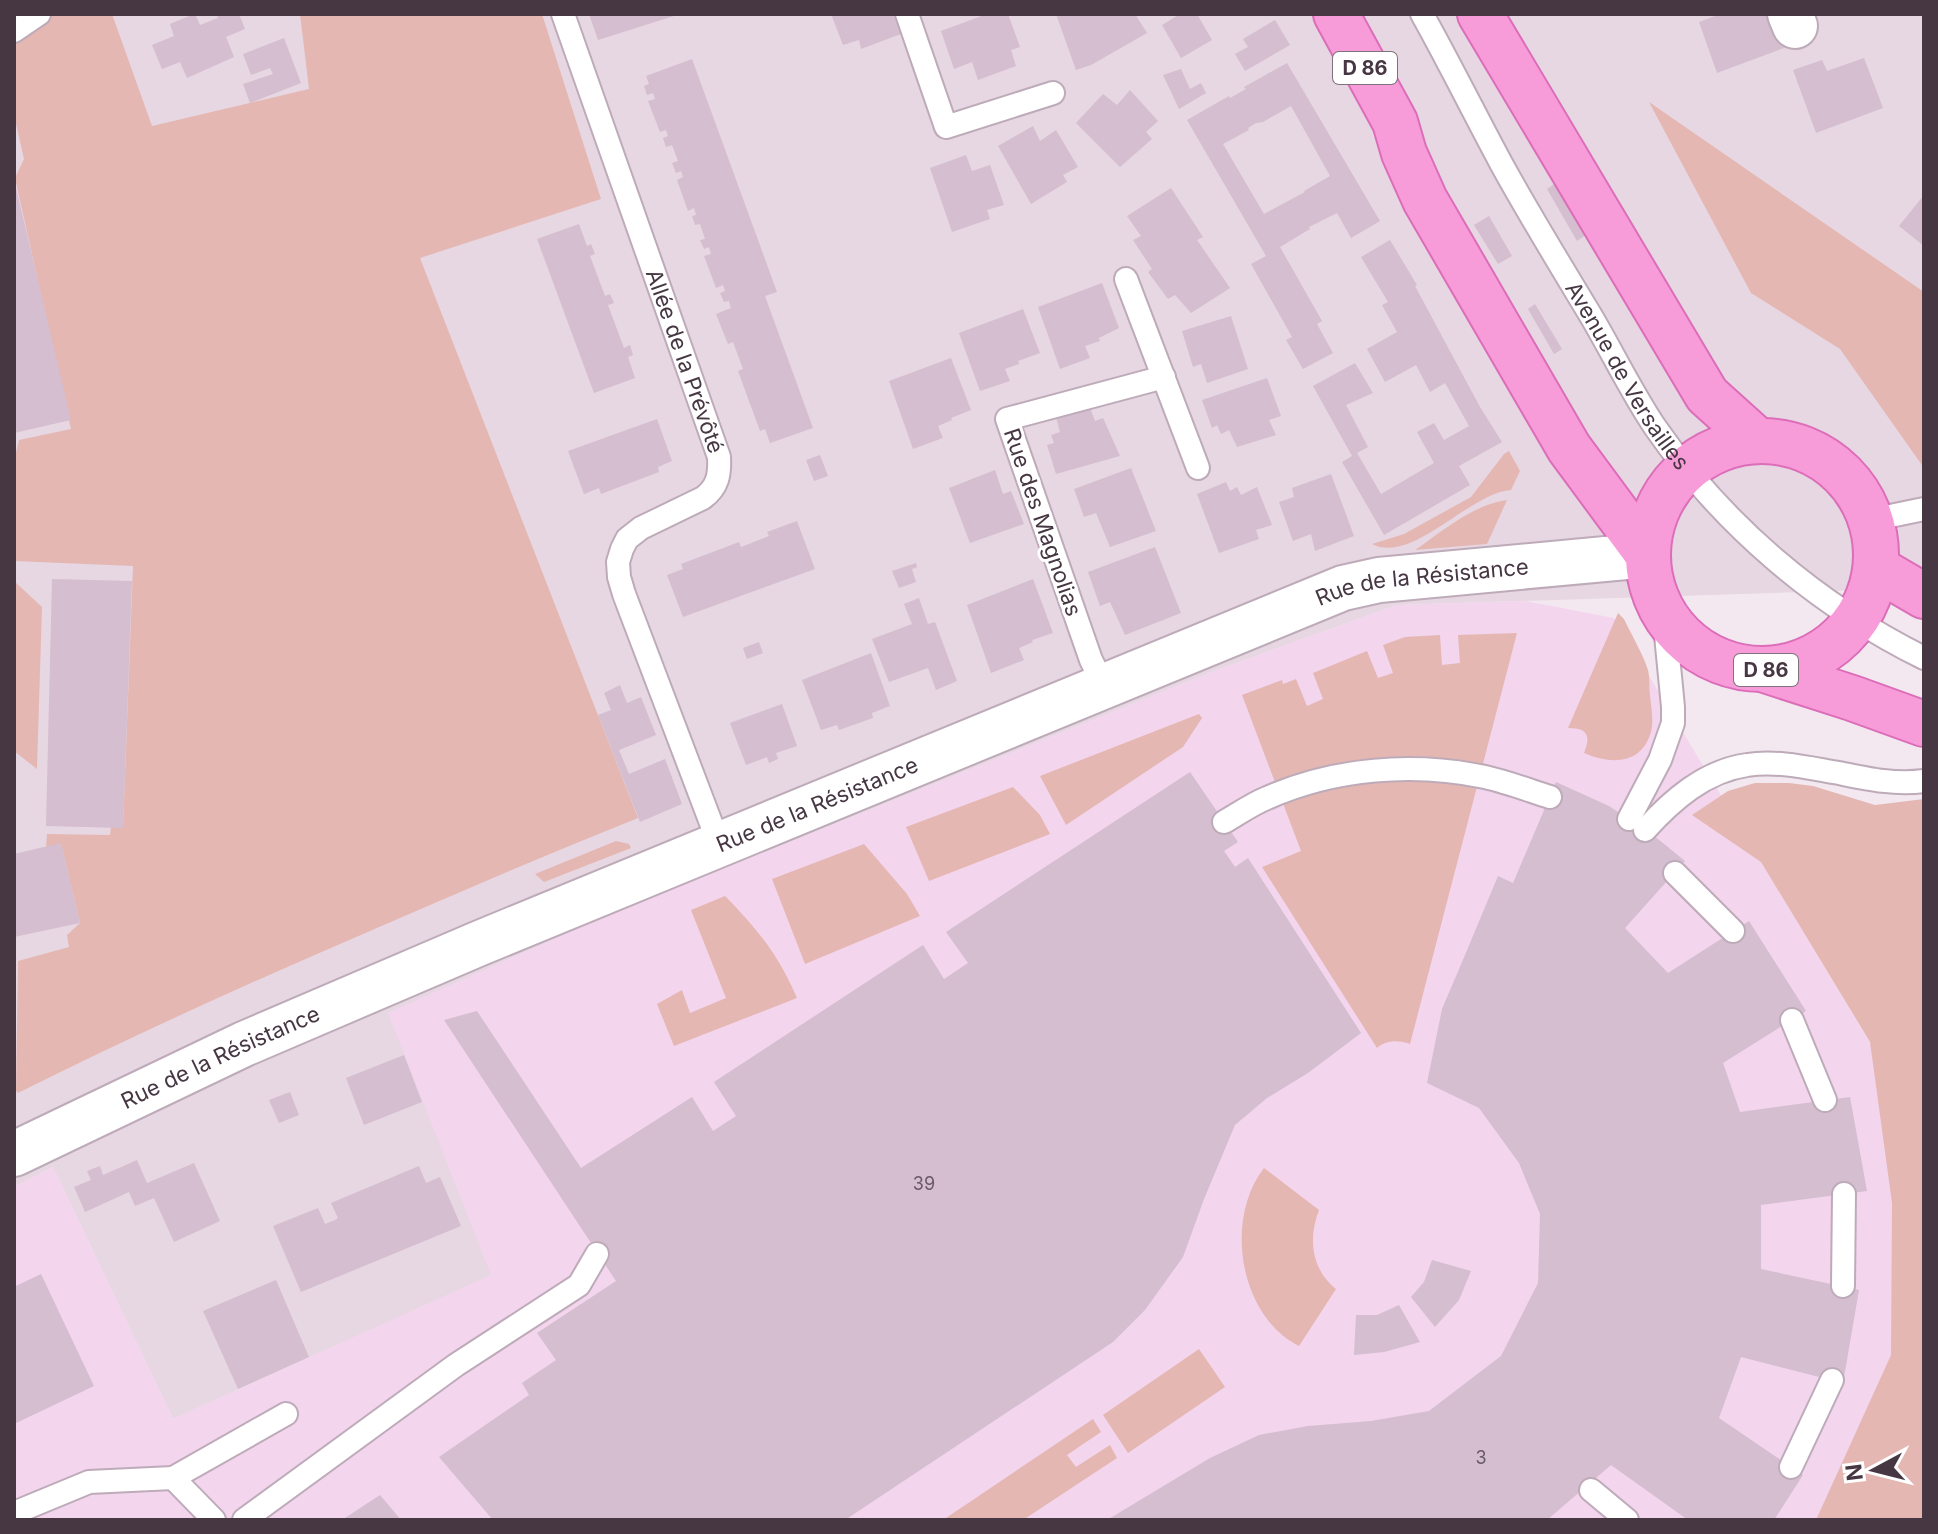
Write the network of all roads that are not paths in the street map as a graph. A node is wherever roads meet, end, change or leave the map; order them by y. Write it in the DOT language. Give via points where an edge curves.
graph roads {
  1 [pos="39,14"];
  2 [pos="563,14"];
  3 [pos="907,14"];
  4 [pos="1336,14"];
  5 [pos="1422,14"];
  6 [pos="1480,14"];
  7 [pos="14,31"];
  8 [pos="1053,93"];
  9 [pos="1126,279"];
  10 [pos="1164,377"];
  11 [pos="1758,441"];
  12 [pos="1198,468"];
  13 [pos="1686,469"];
  14 [pos="1924,509"];
  15 [pos="1871,520"];
  16 [pos="1648,555"];
  17 [pos="1876,568"];
  18 [pos="1924,596"];
  19 [pos="1664,615"];
  20 [pos="1858,619"];
  21 [pos="1924,658"];
  22 [pos="1765,670"];
  23 [pos="1104,686"];
  24 [pos="1924,724"];
  25 [pos="1924,781"];
  26 [pos="1550,797"];
  27 [pos="1224,822"];
  28 [pos="719,844"];
  29 [pos="1675,873"];
  30 [pos="1733,931"];
  31 [pos="1792,1020"];
  32 [pos="1825,1100"];
  33 [pos="14,1154"];
  34 [pos="1844,1194"];
  35 [pos="597,1254"];
  36 [pos="1843,1286"];
  37 [pos="1832,1380"];
  38 [pos="286,1414"];
  39 [pos="1791,1467"];
  40 [pos="173,1478"];
  41 [pos="1591,1490"];
  42 [pos="24,1514"];
  43 [pos="214,1520"];
  44 [pos="244,1520"];
  45 [pos="1627,1520"];
  1 -- 7 [label="lane"];
  2 -- 28 [label="lane, Allée de la Prévôté" via="719,457 712,491 633,533 618,562 624,594"];
  3 -- 8 [label="lane" via="946,127"];
  4 -- 16 [label="main road, D 86" via="1395,122 1425,200 1569,448"];
  5 -- 13 [label="lane, Avenue de Versailles" via="1503,167 1642,406"];
  6 -- 11 [label="main road" via="1707,395"];
  9 -- 10 [label="lane"];
  10 -- 12 [label="lane"];
  10 -- 23 [label="lane, Rue des Magnolias" via="1007,419"];
  11 -- 13 [label="main road, D 86" via="1722,448"];
  11 -- 15 [label="main road, D 86" via="1815,454 1859,493"];
  13 -- 16 [label="main road, D 86" via="1654,516"];
  13 -- 20 [label="lane, Avenue de Versailles" via="1766,553"];
  14 -- 15 [label="lane"];
  15 -- 17 [label="main road, D 86"];
  16 -- 19 [label="main road, D 86" via="1649,576"];
  16 -- 23 [label="street, Rue de la Résistance" via="1379,580 1343,588"];
  17 -- 18 [label="main road"];
  17 -- 20 [label="main road, D 86"];
  19 -- 22 [label="main road, D 86" via="1683,639 1707,656 1735,667"];
  19 -- 25 [label="lane" via="1673,723 1637,825 1695,785 1747,765 1795,765 1879,781"];
  20 -- 21 [label="lane, Avenue de Versailles"];
  20 -- 22 [label="main road, D 86" via="1817,656 1792,667"];
  22 -- 24 [label="main road, D 86"];
  23 -- 28 [label="street, Rue de la Résistance"];
  26 -- 27 [label="lane" via="1485,777 1425,768 1362,771 1266,798"];
  28 -- 33 [label="street, Rue de la Résistance" via="244,1044"];
  29 -- 30 [label="lane"];
  31 -- 32 [label="lane"];
  34 -- 36 [label="lane"];
  35 -- 44 [label="lane" via="579,1285 456,1365"];
  37 -- 39 [label="lane"];
  38 -- 40 [label="lane"];
  40 -- 42 [label="lane" via="89,1482"];
  40 -- 43 [label="lane"];
  41 -- 45 [label="lane"];
}
